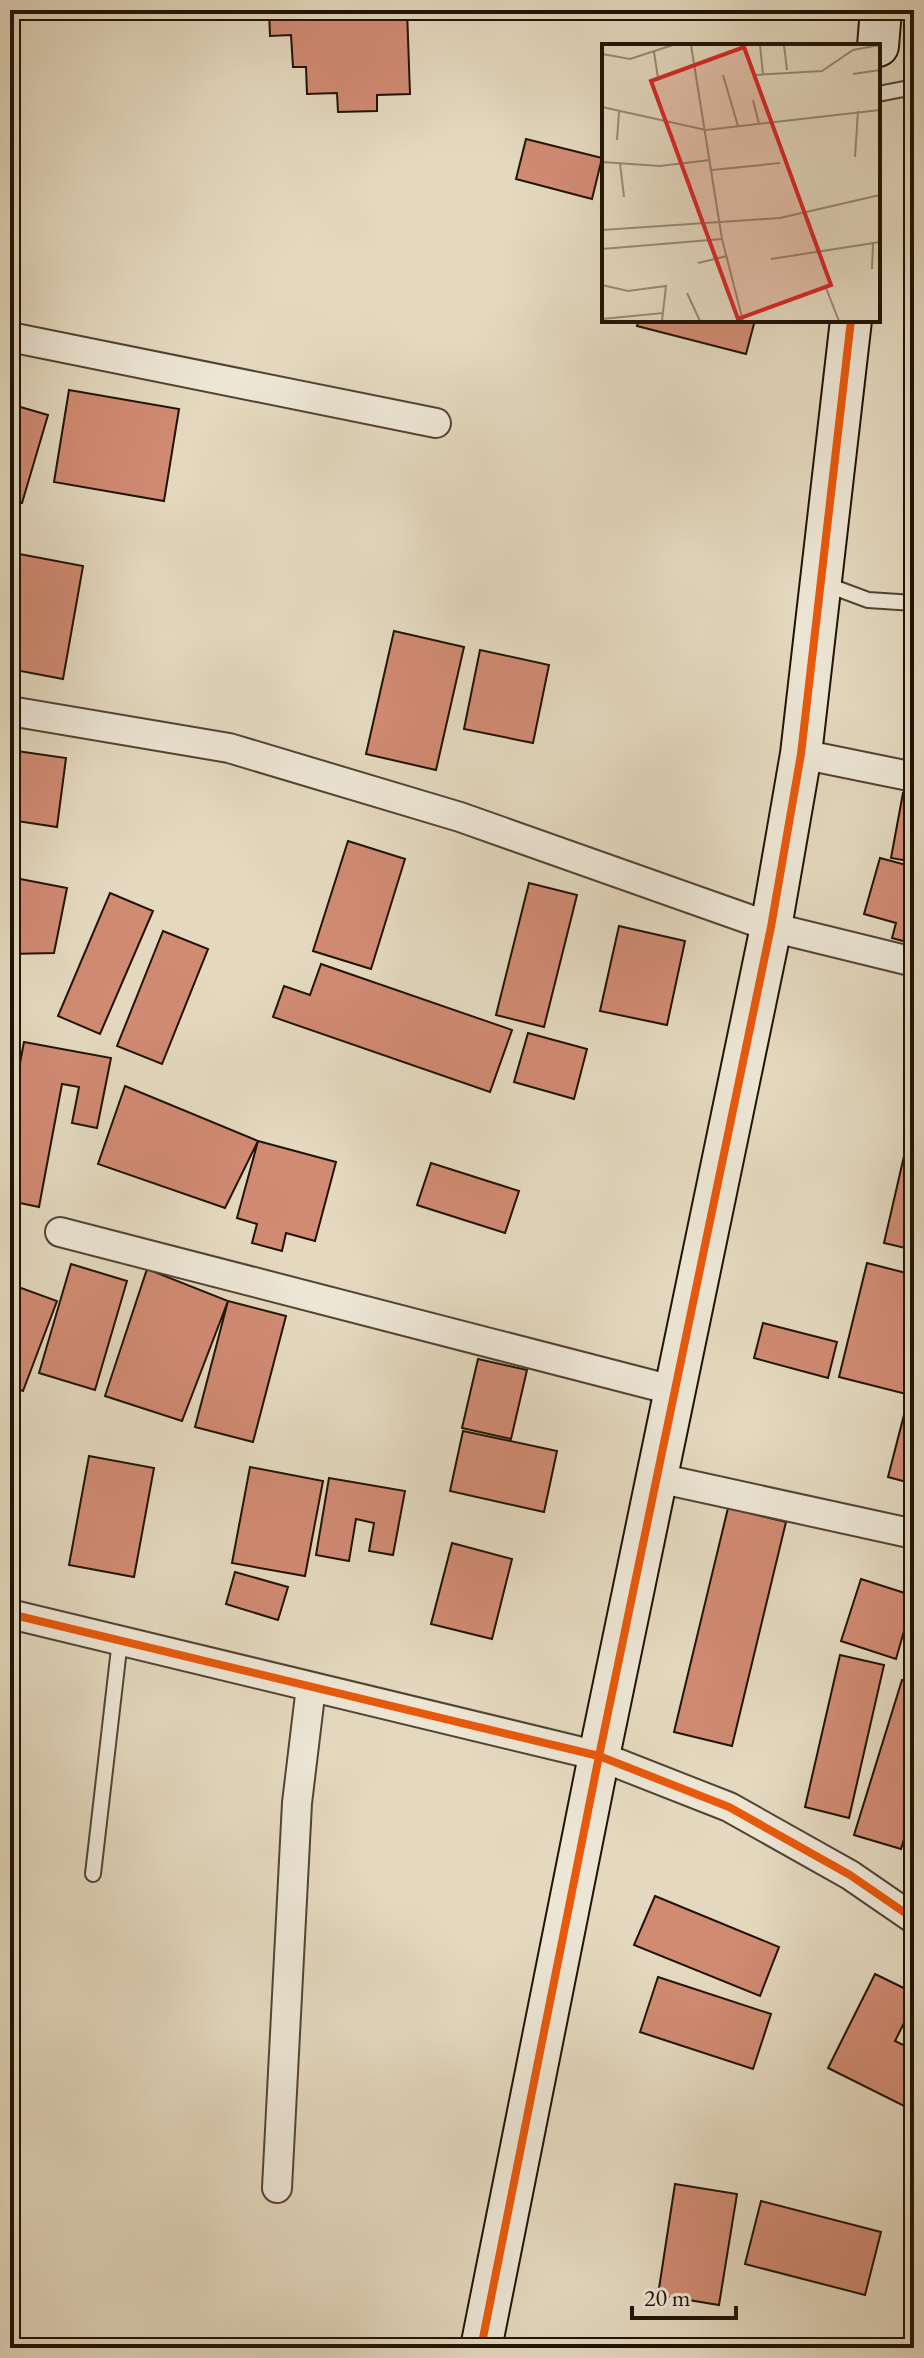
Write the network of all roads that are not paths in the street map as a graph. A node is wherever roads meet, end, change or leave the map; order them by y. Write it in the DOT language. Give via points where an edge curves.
graph roads {
  1 [pos="881,10"];
  2 [pos="878,44"];
  3 [pos="914,87"];
  4 [pos="880,94"];
  5 [pos="851,322"];
  6 [pos="10,337"];
  7 [pos="436,423"];
  8 [pos="821,583"];
  9 [pos="914,603"];
  10 [pos="10,711"];
  11 [pos="801,754"];
  12 [pos="914,777"];
  13 [pos="771,927"];
  14 [pos="914,962"];
  15 [pos="60,1232"];
  16 [pos="676,1391"];
  17 [pos="658,1478"];
  18 [pos="914,1534"];
  19 [pos="10,1614"];
  20 [pos="120,1640"];
  21 [pos="311,1687"];
  22 [pos="599,1756"];
  23 [pos="93,1874"];
  24 [pos="914,1919"];
  25 [pos="277,2188"];
  26 [pos="481,2348"];
  1 -- 2 [label="street"];
  3 -- 4 [label="lane"];
  5 -- 8 [label="street"];
  6 -- 7 [label="street"];
  8 -- 9 [label="lane" via="868,600"];
  8 -- 11 [label="street"];
  10 -- 13 [label="street" via="229,748 460,817"];
  11 -- 12 [label="street"];
  11 -- 13 [label="street"];
  13 -- 14 [label="street"];
  13 -- 16 [label="street"];
  15 -- 16 [label="street"];
  16 -- 17 [label="street"];
  17 -- 18 [label="street"];
  17 -- 22 [label="street"];
  19 -- 20 [label="street"];
  20 -- 21 [label="street"];
  20 -- 23 [label="lane"];
  21 -- 22 [label="street"];
  21 -- 25 [label="street" via="297,1803"];
  22 -- 24 [label="street" via="729,1807 850,1875"];
  22 -- 26 [label="street"];
}
